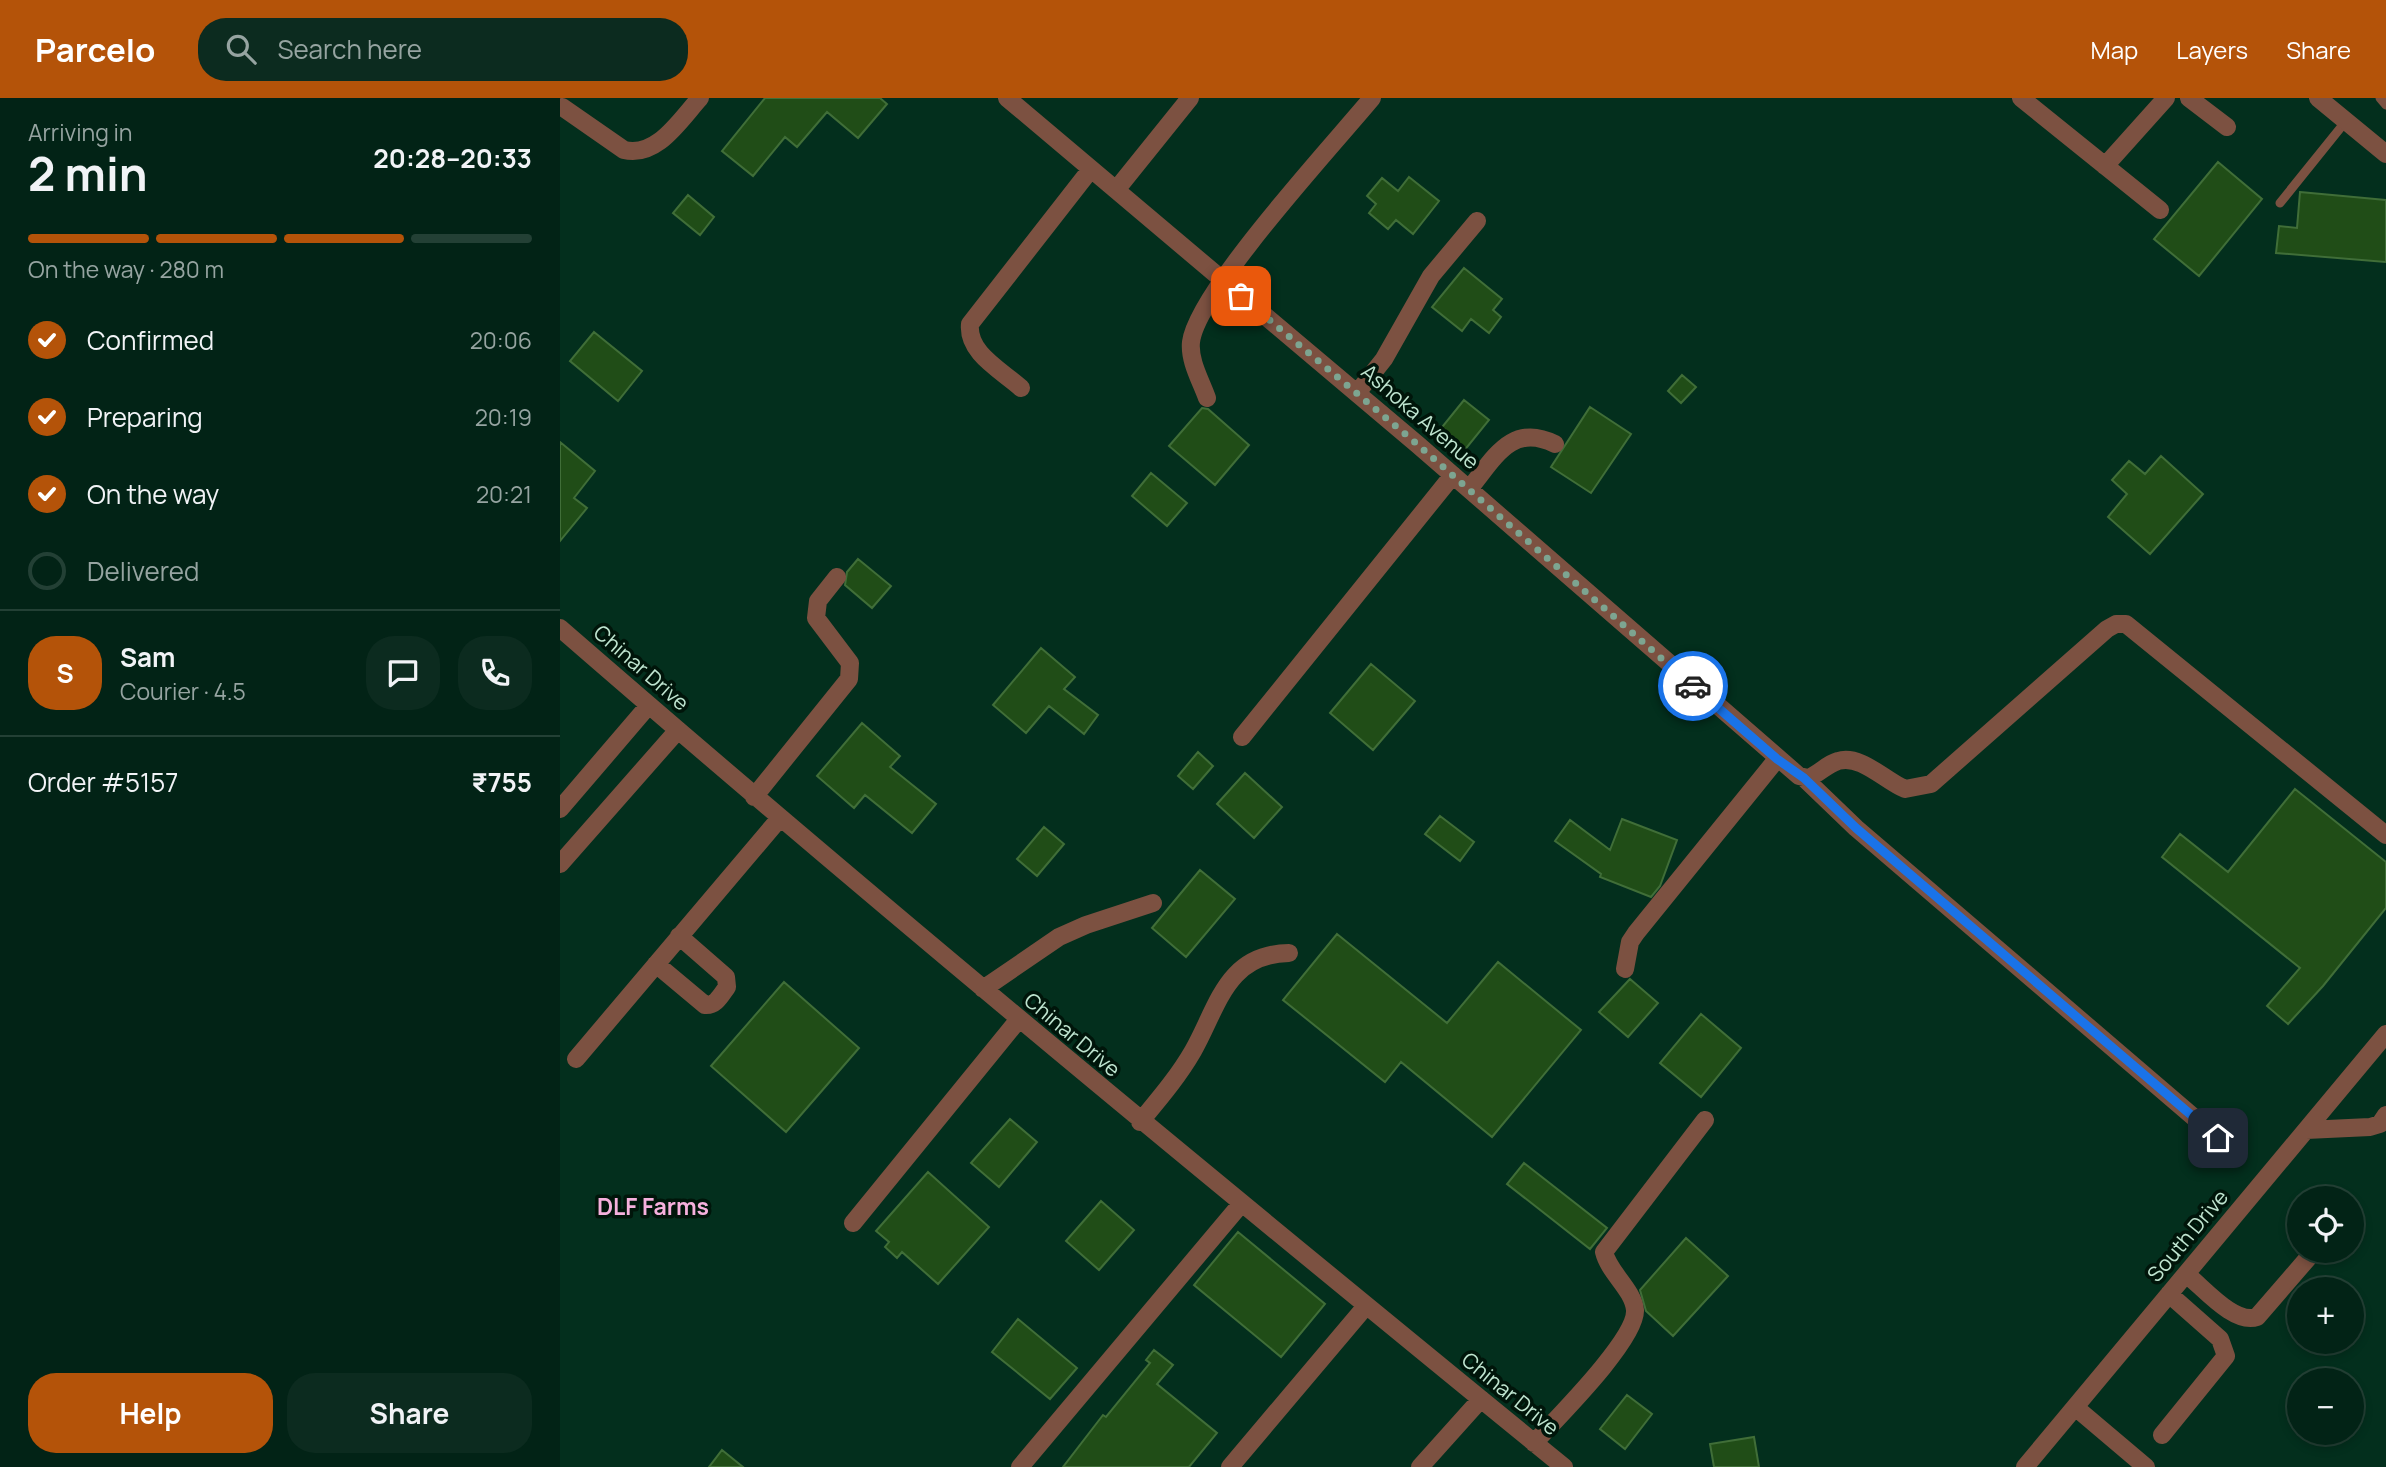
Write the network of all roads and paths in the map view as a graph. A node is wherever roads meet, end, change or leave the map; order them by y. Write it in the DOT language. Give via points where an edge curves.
graph roads {
  1 [pos="700,98"];
  2 [pos="1007,98"];
  3 [pos="1190,98"];
  4 [pos="1372,98"];
  5 [pos="2021,98"];
  6 [pos="2166,98"];
  7 [pos="2189,98"];
  8 [pos="2318,98"];
  9 [pos="2379,98"];
  10 [pos="564,105"];
  11 [pos="2386,105"];
  12 [pos="2346,121"];
  13 [pos="2227,127"];
  14 [pos="2386,154"];
  15 [pos="2105,166"];
  16 [pos="1091,169"];
  17 [pos="1115,190"];
  18 [pos="2280,203"];
  19 [pos="2160,210"];
  20 [pos="1477,220"];
  21 [pos="1222,279"];
  22 [pos="1021,388"];
  23 [pos="1357,393"];
  24 [pos="1207,398"];
  25 [pos="1555,444"];
  26 [pos="1453,475"];
  27 [pos="1469,489"];
  28 [pos="837,576"];
  29 [pos="560,628"];
  30 [pos="649,705"];
  31 [pos="678,730"];
  32 [pos="1242,737"];
  33 [pos="1777,759"];
  34 [pos="1801,777"];
  35 [pos="754,797"];
  36 [pos="560,808"];
  37 [pos="779,818"];
  38 [pos="2386,835"];
  39 [pos="560,864"];
  40 [pos="1153,903"];
  41 [pos="679,936"];
  42 [pos="1289,953"];
  43 [pos="656,964"];
  44 [pos="1625,969"];
  45 [pos="983,989"];
  46 [pos="1019,1020"];
  47 [pos="2386,1034"];
  48 [pos="576,1059"];
  49 [pos="2386,1115"];
  50 [pos="1705,1120"];
  51 [pos="1140,1122"];
  52 [pos="2306,1130"];
  53 [pos="2218,1138"];
  54 [pos="1241,1204"];
  55 [pos="853,1223"];
  56 [pos="2304,1263"];
  57 [pos="2186,1274"];
  58 [pos="2169,1294"];
  59 [pos="1366,1306"];
  60 [pos="1480,1399"];
  61 [pos="2075,1407"];
  62 [pos="2162,1435"];
  63 [pos="1534,1443"];
  64 [pos="1020,1467"];
  65 [pos="1230,1467"];
  66 [pos="1420,1467"];
  67 [pos="1564,1467"];
  68 [pos="2025,1467"];
  69 [pos="2147,1467"];
  1 -- 10 [label="street" via="652,148 636,153 624,150"];
  2 -- 16 [label="street, Ashoka Avenue"];
  3 -- 17 [label="street"];
  4 -- 21 [label="street"];
  5 -- 15 [label="street"];
  6 -- 15 [label="street"];
  7 -- 13 [label="street"];
  8 -- 12 [label="street"];
  9 -- 11 [label="lane"];
  12 -- 14 [label="street"];
  12 -- 18 [label="lane"];
  15 -- 19 [label="street"];
  16 -- 17 [label="street, Ashoka Avenue"];
  16 -- 22 [label="street" via="970,324 968,338 976,349"];
  17 -- 21 [label="street, Ashoka Avenue"];
  20 -- 23 [label="street" via="1431,276 1384,359"];
  21 -- 23 [label="street, Ashoka Avenue"];
  21 -- 24 [label="street" via="1191,341"];
  23 -- 26 [label="street, Ashoka Avenue"];
  25 -- 27 [label="street" via="1533,436 1519,437"];
  26 -- 27 [label="street, Ashoka Avenue"];
  26 -- 32 [label="street"];
  27 -- 33 [label="street, Ashoka Avenue"];
  28 -- 35 [label="street" via="818,601 816,618 850,663 849,679"];
  29 -- 30 [label="street, Chinar Drive"];
  30 -- 31 [label="street, Chinar Drive"];
  30 -- 36 [label="street"];
  31 -- 35 [label="street, Chinar Drive"];
  31 -- 39 [label="street"];
  33 -- 34 [label="street, Ashoka Avenue"];
  33 -- 44 [label="street" via="1636,933"];
  34 -- 38 [label="street" via="1847,760 1905,789 1931,784 2107,629 2126,624"];
  34 -- 53 [label="street, Ashoka Avenue"];
  35 -- 37 [label="street, Chinar Drive"];
  37 -- 41 [label="street"];
  37 -- 45 [label="street, Chinar Drive"];
  40 -- 45 [label="street" via="1059,937"];
  41 -- 43 [label="street"];
  41 -- 43 [label="street" via="726,977 727,987 719,999 705,1005"];
  42 -- 51 [label="street" via="1261,956 1228,983 1181,1069"];
  43 -- 48 [label="street"];
  45 -- 46 [label="street, Chinar Drive"];
  46 -- 51 [label="street, Chinar Drive"];
  46 -- 55 [label="street"];
  47 -- 52 [label="street, South Drive"];
  49 -- 52 [label="street" via="2380,1124 2370,1127"];
  50 -- 63 [label="street" via="1604,1252 1635,1309 1632,1325"];
  51 -- 54 [label="street, Chinar Drive"];
  52 -- 57 [label="street, South Drive"];
  54 -- 59 [label="street, Chinar Drive"];
  54 -- 64 [label="street"];
  56 -- 57 [label="street" via="2251,1319 2236,1315"];
  57 -- 58 [label="street, South Drive"];
  58 -- 61 [label="street, South Drive"];
  58 -- 62 [label="street" via="2220,1339 2225,1356"];
  59 -- 60 [label="street, Chinar Drive"];
  59 -- 65 [label="street"];
  60 -- 63 [label="street, Chinar Drive"];
  60 -- 66 [label="street"];
  61 -- 68 [label="street, South Drive"];
  61 -- 69 [label="street"];
  63 -- 67 [label="street, Chinar Drive"];
}
